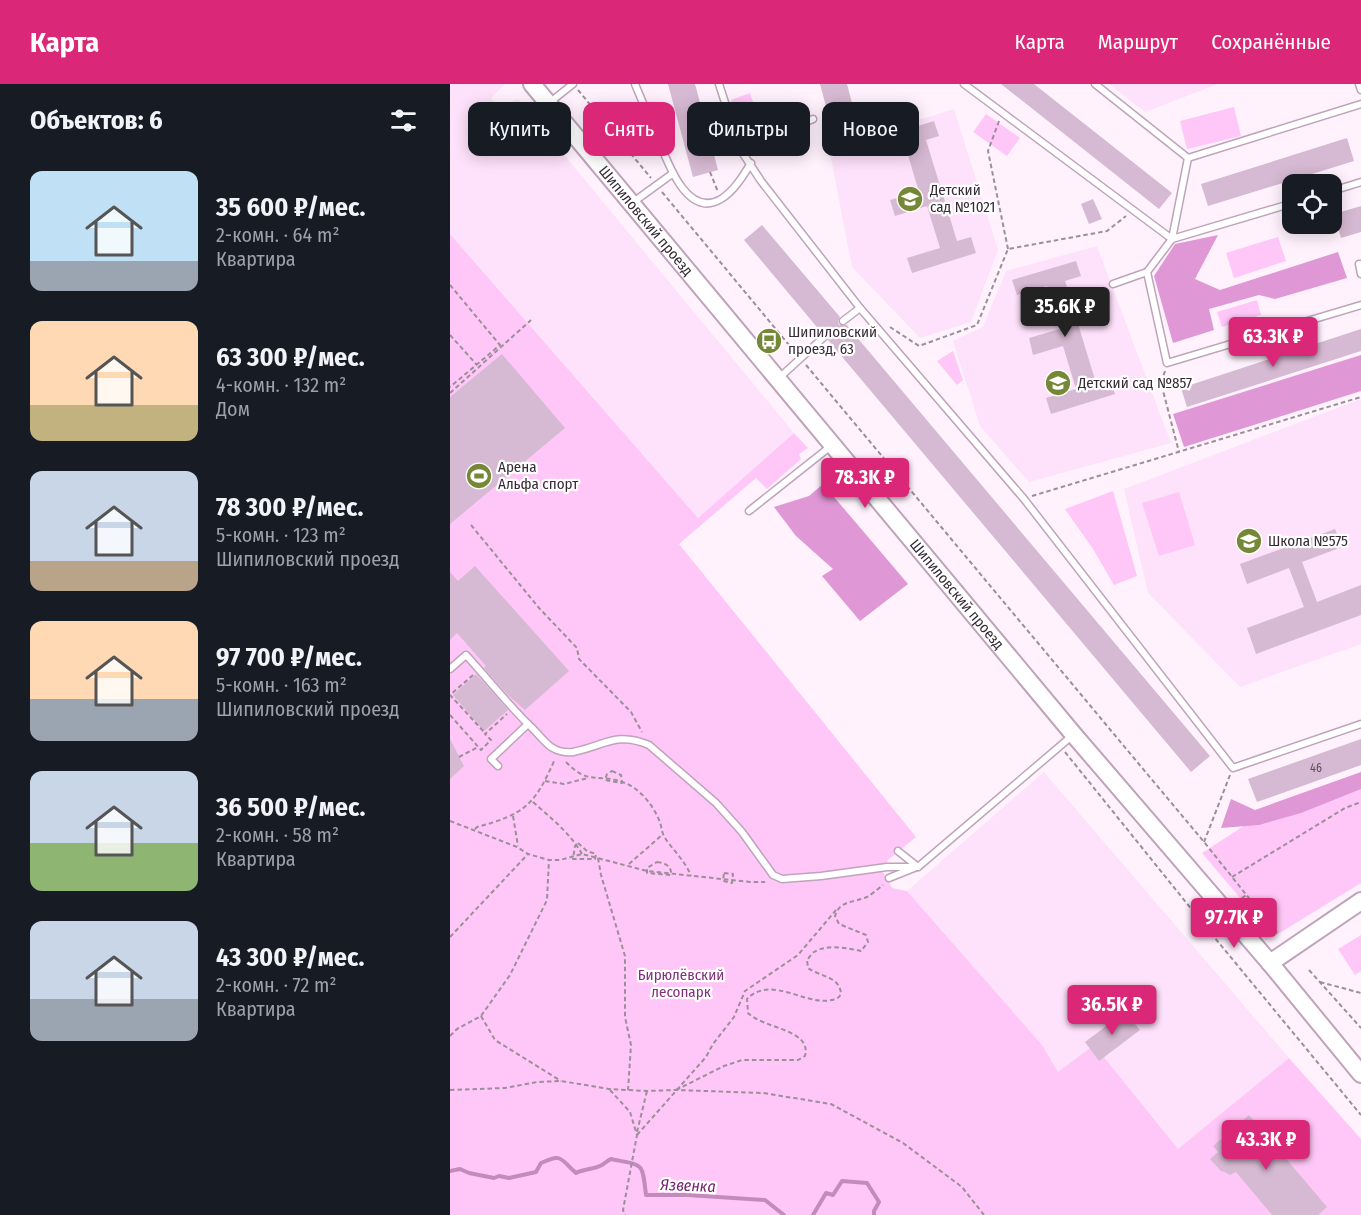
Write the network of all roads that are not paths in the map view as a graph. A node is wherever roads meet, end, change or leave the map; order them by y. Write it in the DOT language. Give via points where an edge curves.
graph roads {
  1 [pos="532,84"];
  2 [pos="573,84"];
  3 [pos="635,84"];
  4 [pos="719,84"];
  5 [pos="964,84"];
  6 [pos="1095,84"];
  7 [pos="1359,84"];
  8 [pos="1361,90"];
  9 [pos="548,102"];
  10 [pos="550,102"];
  11 [pos="725,102"];
  12 [pos="1361,104"];
  13 [pos="813,119"];
  14 [pos="810,120"];
  15 [pos="571,130"];
  16 [pos="746,156"];
  17 [pos="1188,158"];
  18 [pos="751,163"];
  19 [pos="672,174"];
  20 [pos="1361,183"];
  21 [pos="1342,188"];
  22 [pos="631,204"];
  23 [pos="1282,206"];
  24 [pos="1172,239"];
  25 [pos="1361,264"];
  26 [pos="1148,272"];
  27 [pos="1361,274"];
  28 [pos="1113,284"];
  29 [pos="1361,305"];
  30 [pos="860,308"];
  31 [pos="843,321"];
  32 [pos="825,336"];
  33 [pos="778,378"];
  34 [pos="834,444"];
  35 [pos="749,511"];
  36 [pos="450,669"];
  37 [pos="528,724"];
  38 [pos="1361,724"];
  39 [pos="1074,735"];
  40 [pos="498,766"];
  41 [pos="898,851"];
  42 [pos="918,867"];
  43 [pos="889,878"];
  44 [pos="1361,901"];
  45 [pos="1270,963"];
  46 [pos="1361,1074"];
  1 -- 9 [label="main road, Шипиловский проезд"];
  2 -- 10 [label="lane"];
  3 -- 19 [label="lane"];
  4 -- 11 [label="lane"];
  5 -- 24 [label="lane"];
  6 -- 17 [label="lane"];
  7 -- 8 [label="lane"];
  12 -- 17 [label="lane"];
  13 -- 14 [label="lane"];
  15 -- 22 [label="main road, Шипиловский проезд"];
  16 -- 18 [label="lane"];
  17 -- 24 [label="lane"];
  18 -- 19 [label="lane" via="734,186 709,203 686,193"];
  18 -- 30 [label="lane"];
  19 -- 22 [label="lane"];
  20 -- 21 [label="lane"];
  22 -- 33 [label="main road, Шипиловский проезд"];
  23 -- 24 [label="lane"];
  24 -- 26 [label="lane"];
  25 -- 27 [label="lane"];
  26 -- 28 [label="lane"];
  26 -- 29 [label="lane" via="1167,363"];
  30 -- 31 [label="lane"];
  30 -- 38 [label="lane" via="1024,499 1233,768"];
  32 -- 33 [label="lane"];
  33 -- 34 [label="main road, Шипиловский проезд"];
  34 -- 35 [label="lane"];
  34 -- 39 [label="main road, Шипиловский проезд"];
  36 -- 37 [label="lane" via="466,655"];
  37 -- 40 [label="lane" via="491,759"];
  37 -- 42 [label="lane" via="557,750 571,752 622,738 648,745 716,803 773,875 782,879"];
  39 -- 42 [label="lane"];
  39 -- 45 [label="main road, Шипиловский проезд"];
  41 -- 42 [label="lane"];
  42 -- 43 [label="lane"];
  44 -- 45 [label="main road"];
  45 -- 46 [label="main road, Шипиловский проезд"];
}
